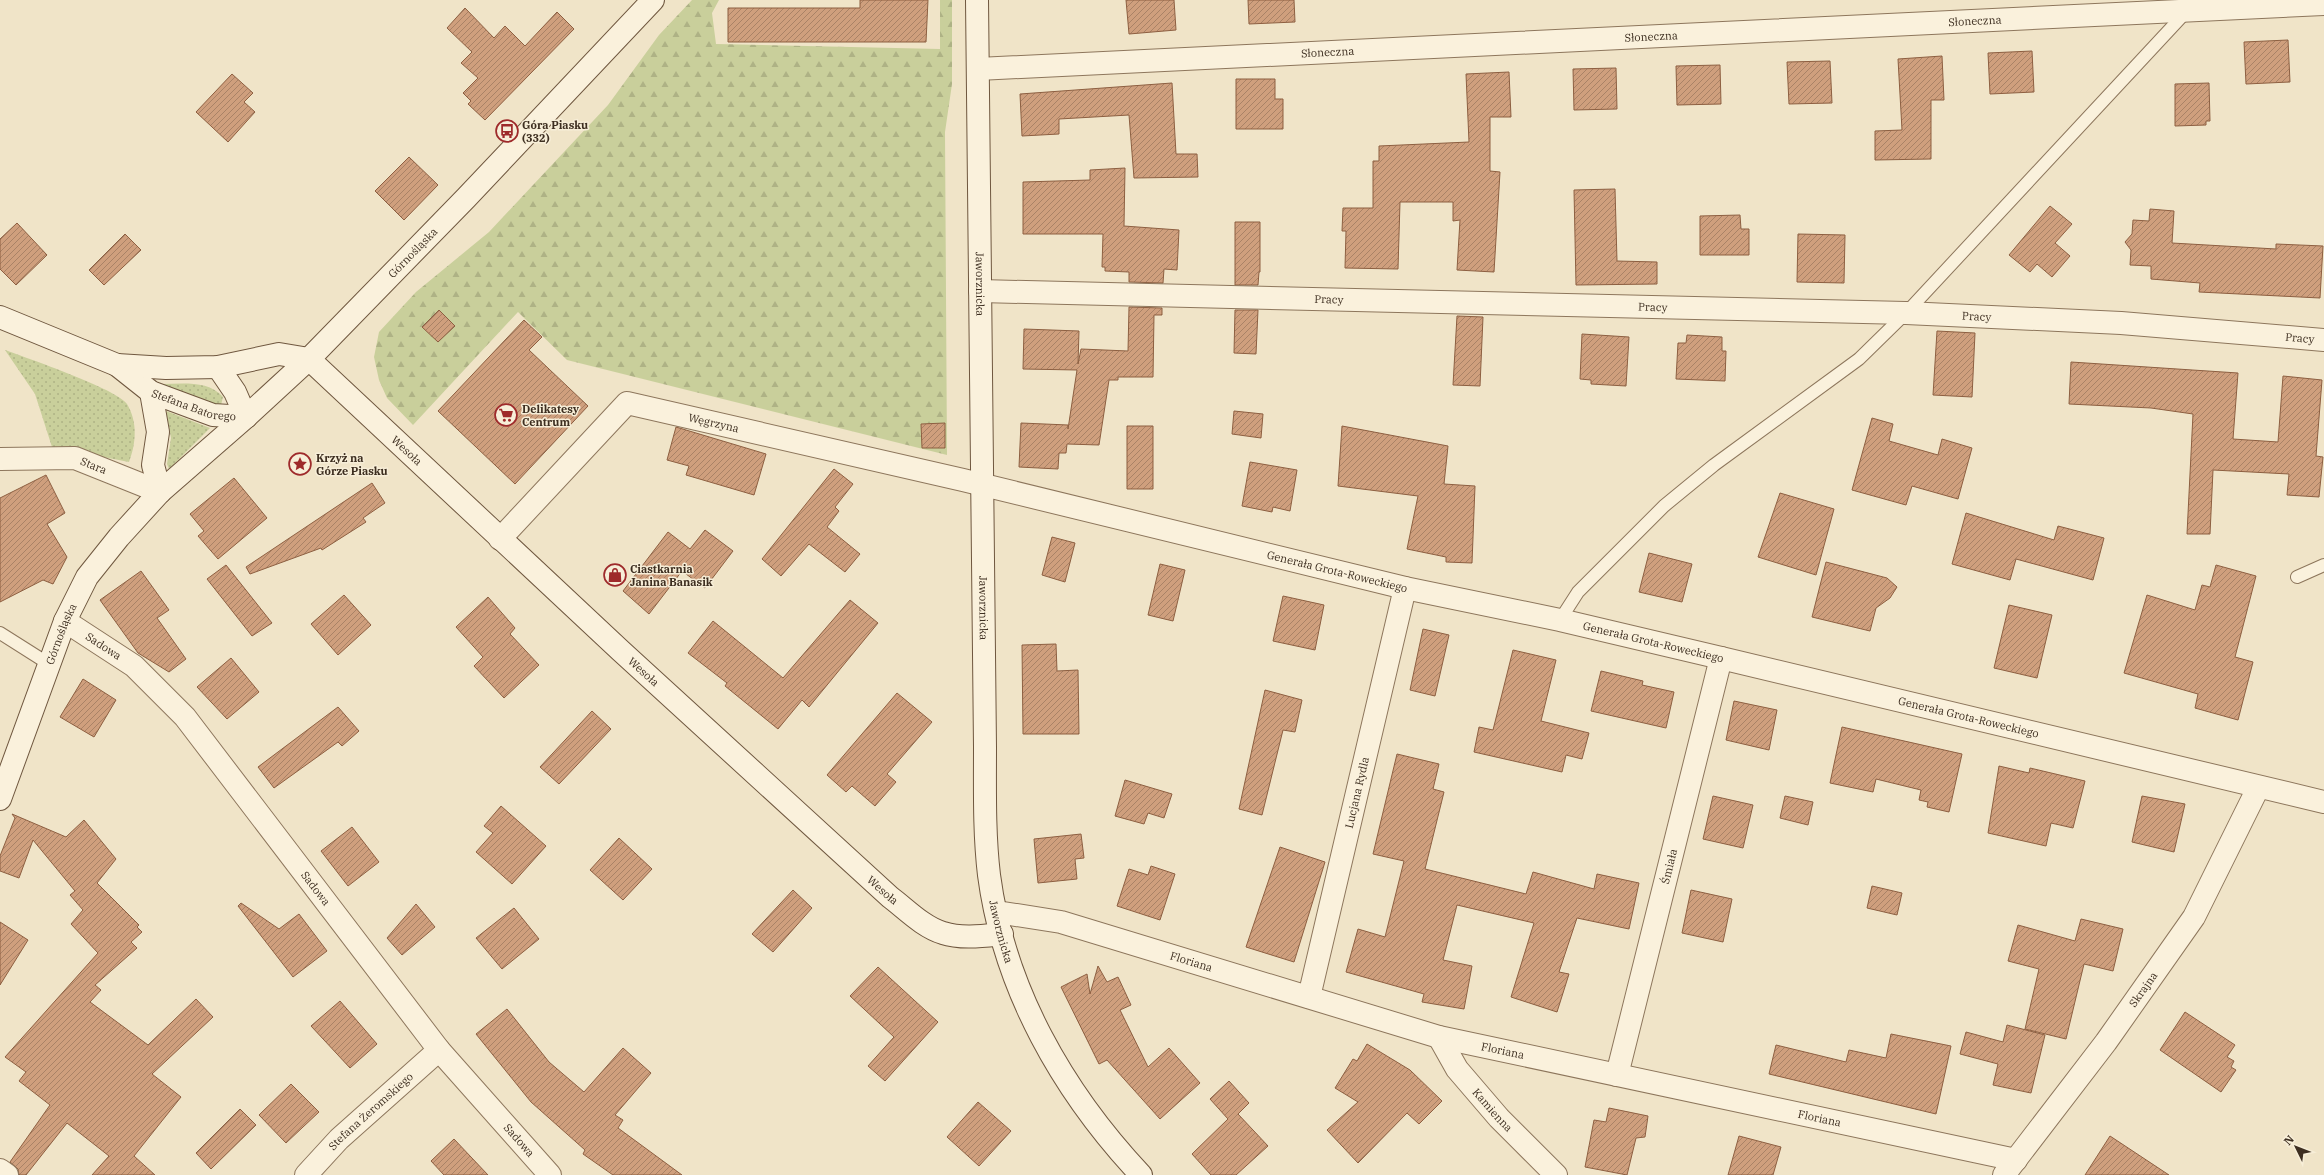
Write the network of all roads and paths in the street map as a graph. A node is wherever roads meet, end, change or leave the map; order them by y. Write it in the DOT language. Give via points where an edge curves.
graph roads {
  1 [pos="653,0"];
  2 [pos="977,0"];
  3 [pos="2324,4"];
  4 [pos="2186,12"];
  5 [pos="978,69"];
  6 [pos="980,291"];
  7 [pos="1906,313"];
  8 [pos="0,317"];
  9 [pos="2324,340"];
  10 [pos="309,359"];
  11 [pos="117,365"];
  12 [pos="218,367"];
  13 [pos="151,392"];
  14 [pos="246,418"];
  15 [pos="0,459"];
  16 [pos="982,485"];
  17 [pos="160,492"];
  18 [pos="500,539"];
  19 [pos="2324,565"];
  20 [pos="2297,577"];
  21 [pos="1405,588"];
  22 [pos="1560,620"];
  23 [pos="65,621"];
  24 [pos="0,633"];
  25 [pos="1721,658"];
  26 [pos="48,664"];
  27 [pos="2258,788"];
  28 [pos="0,799"];
  29 [pos="2324,802"];
  30 [pos="997,912"];
  31 [pos="1002,934"];
  32 [pos="1309,997"];
  33 [pos="1439,1038"];
  34 [pos="439,1050"];
  35 [pos="1617,1075"];
  36 [pos="2010,1167"];
  37 [pos="0,1170"];
  38 [pos="7,1175"];
  39 [pos="306,1175"];
  40 [pos="550,1175"];
  41 [pos="1141,1175"];
  42 [pos="1556,1175"];
  1 -- 10 [label="street, Górnośląska"];
  2 -- 5 [label="street, Jaworznicka"];
  3 -- 4 [label="street, Słoneczna"];
  4 -- 5 [label="street, Słoneczna"];
  4 -- 7 [label="lane"];
  5 -- 6 [label="street, Jaworznicka"];
  6 -- 7 [label="street, Pracy"];
  6 -- 16 [label="street, Jaworznicka"];
  7 -- 9 [label="street, Pracy" via="2121,323"];
  7 -- 22 [label="lane" via="1860,359 1714,465 1664,506 1578,592"];
  8 -- 11 [label="street, Stefana Batorego"];
  10 -- 12 [label="street, Stefana Batorego" via="279,354"];
  10 -- 14 [label="street, Górnośląska"];
  10 -- 18 [label="street, Wesoła"];
  11 -- 12 [label="street, Stefana Batorego" via="166,368"];
  11 -- 13 [label="street, Stefana Batorego"];
  12 -- 14 [label="street, Stefana Batorego" via="235,392"];
  13 -- 14 [label="street, Stefana Batorego" via="213,415"];
  13 -- 17 [label="street" via="158,432 153,465"];
  14 -- 17 [label="street, Górnośląska"];
  15 -- 17 [label="street, Stara" via="75,458"];
  16 -- 18 [label="street, Węgrzyna" via="627,403"];
  16 -- 21 [label="street, Generała Grota-Roweckiego"];
  16 -- 30 [label="street, Jaworznicka" via="986,850"];
  17 -- 23 [label="street, Górnośląska" via="140,511 87,577"];
  18 -- 31 [label="street, Wesoła" via="890,897 921,921 943,933 964,936"];
  19 -- 20 [label="lane"];
  21 -- 22 [label="street, Generała Grota-Roweckiego"];
  21 -- 32 [label="street, Lucjana Rydla"];
  22 -- 25 [label="street, Generała Grota-Roweckiego"];
  23 -- 26 [label="street, Górnośląska"];
  23 -- 34 [label="street, Sadowa" via="134,666 185,717"];
  24 -- 26 [label="lane"];
  25 -- 27 [label="street, Generała Grota-Roweckiego"];
  25 -- 35 [label="street, Śmiała"];
  26 -- 28 [label="street, Górnośląska"];
  27 -- 29 [label="street, Generała Grota-Roweckiego"];
  27 -- 36 [label="street, Skrajna" via="2194,917 2106,1042"];
  30 -- 31 [label="street, Jaworznicka"];
  30 -- 32 [label="street, Floriana" via="1061,922"];
  31 -- 41 [label="street, Jaworznicka" via="1022,997 1055,1063 1085,1111 1108,1141"];
  32 -- 33 [label="street, Floriana"];
  33 -- 35 [label="street, Floriana"];
  33 -- 42 [label="street, Kamienna" via="1457,1069 1499,1118"];
  34 -- 39 [label="street, Stefana Żeromskiego" via="339,1139"];
  34 -- 40 [label="street, Sadowa"];
  35 -- 36 [label="street, Floriana"];
  37 -- 38 [label="street"];
}
